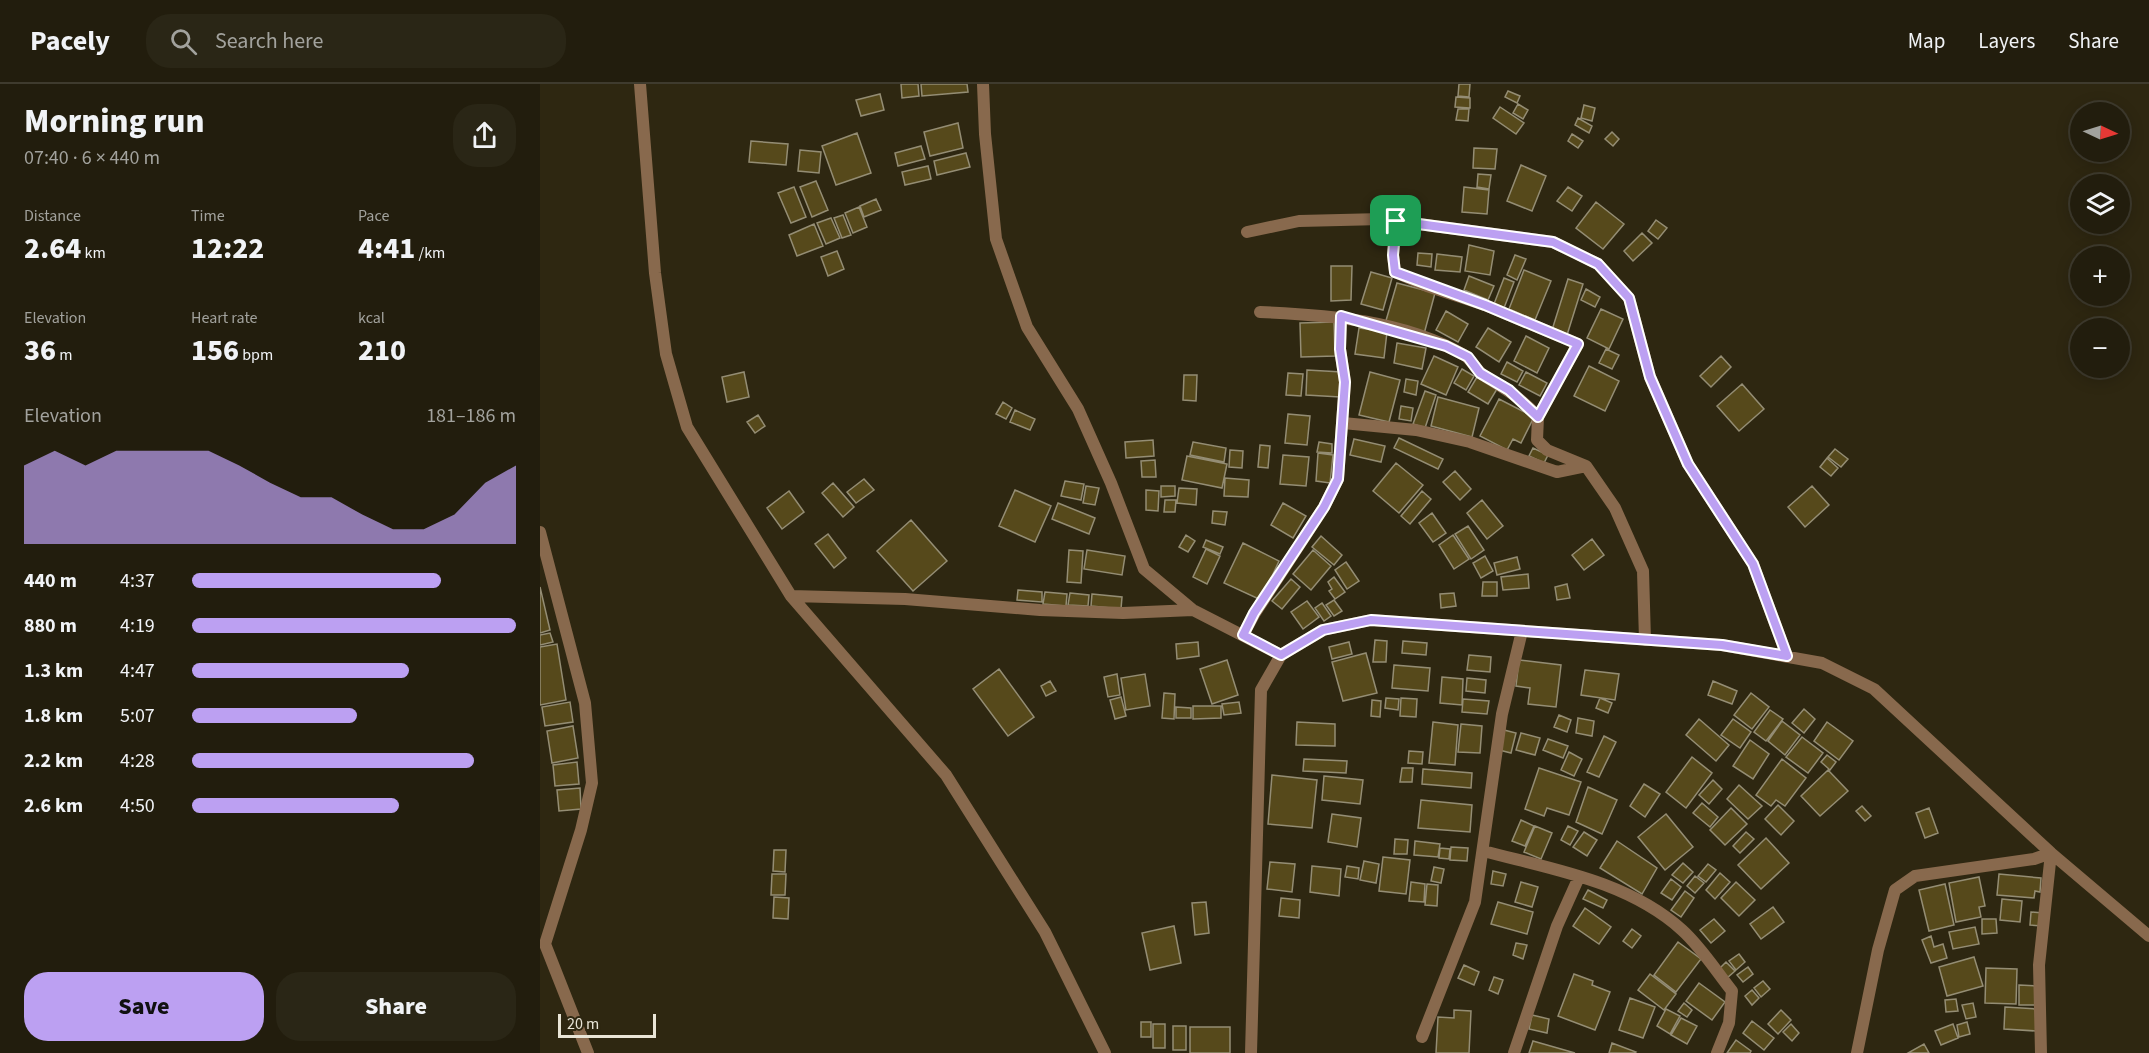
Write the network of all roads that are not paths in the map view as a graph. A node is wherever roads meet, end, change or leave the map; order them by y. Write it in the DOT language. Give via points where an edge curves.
graph roads {
  1 [pos="640,84"];
  2 [pos="983,84"];
  3 [pos="1396,221"];
  4 [pos="1247,232"];
  5 [pos="1260,312"];
  6 [pos="1341,316"];
  7 [pos="1538,417"];
  8 [pos="1343,423"];
  9 [pos="1586,466"];
  10 [pos="540,531"];
  11 [pos="791,596"];
  12 [pos="1193,610"];
  13 [pos="1521,631"];
  14 [pos="1243,635"];
  15 [pos="1645,640"];
  16 [pos="1281,655"];
  17 [pos="1787,656"];
  18 [pos="1483,851"];
  19 [pos="2051,853"];
  20 [pos="1579,877"];
  21 [pos="2149,936"];
  22 [pos="1422,1037"];
  23 [pos="588,1053"];
  24 [pos="1105,1053"];
  25 [pos="1251,1053"];
  26 [pos="1514,1053"];
  27 [pos="1717,1053"];
  28 [pos="1857,1053"];
  29 [pos="2041,1053"];
  1 -- 11 [label="street" via="656,284 666,354 687,427"];
  2 -- 12 [label="street" via="996,239 1027,327 1078,409 1144,569"];
  3 -- 4 [label="street" via="1299,221"];
  3 -- 7 [label="street" via="1395,272 1578,344"];
  3 -- 17 [label="street" via="1553,242 1598,264 1629,298 1650,377 1688,464 1753,564"];
  5 -- 6 [label="street"];
  6 -- 7 [label="street" via="1446,346 1468,357 1480,373 1509,390"];
  6 -- 8 [label="street"];
  7 -- 9 [label="street" via="1537,440 1547,450"];
  8 -- 9 [label="street" via="1416,430 1470,441 1557,472"];
  8 -- 14 [label="street" via="1338,479"];
  9 -- 15 [label="street" via="1616,508 1643,571"];
  10 -- 23 [label="street" via="585,703 592,783 545,944"];
  11 -- 12 [label="street" via="1123,613"];
  11 -- 24 [label="street" via="946,775 1045,932"];
  12 -- 14 [label="street"];
  13 -- 15 [label="street"];
  13 -- 16 [label="street" via="1371,620 1323,630"];
  13 -- 18 [label="street" via="1502,714"];
  14 -- 16 [label="street"];
  15 -- 17 [label="street" via="1722,645"];
  16 -- 25 [label="street" via="1261,690"];
  17 -- 19 [label="street" via="1822,663 1874,690"];
  18 -- 20 [label="street"];
  18 -- 22 [label="street" via="1475,902"];
  19 -- 21 [label="street"];
  19 -- 28 [label="street" via="2034,859 1915,876 1895,890"];
  19 -- 29 [label="street" via="2039,965"];
  20 -- 26 [label="street" via="1557,926"];
  20 -- 27 [label="street" via="1648,904 1683,931 1732,991 1729,1023"];
}
